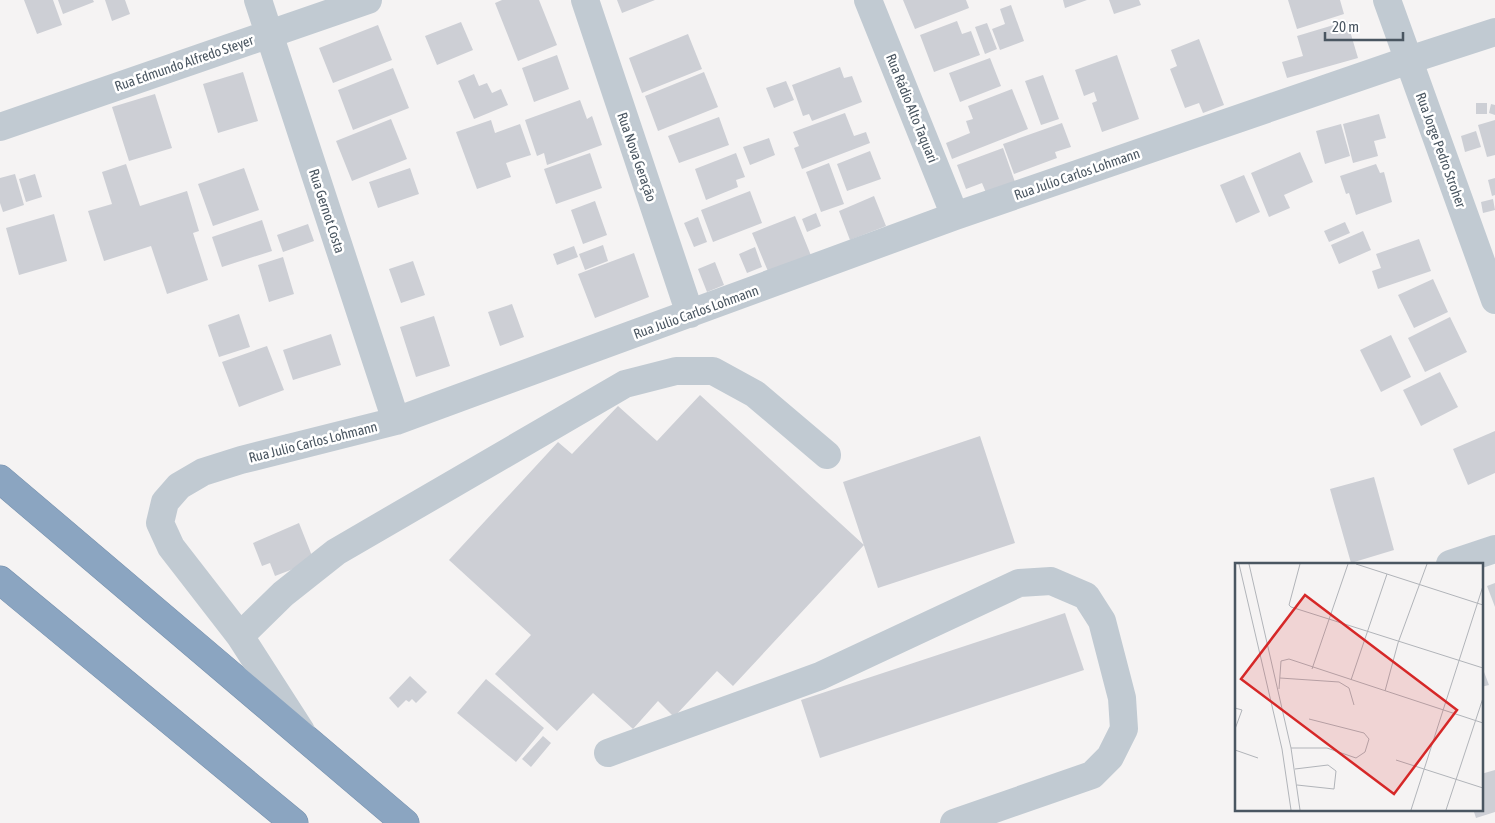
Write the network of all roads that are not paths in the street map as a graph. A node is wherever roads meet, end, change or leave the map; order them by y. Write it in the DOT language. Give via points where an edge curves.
graph roads {
  1 [pos="258,0"];
  2 [pos="368,0"];
  3 [pos="585,0"];
  4 [pos="868,0"];
  5 [pos="1387,0"];
  6 [pos="1495,32"];
  7 [pos="270,34"];
  8 [pos="1409,60"];
  9 [pos="0,127"];
  10 [pos="955,216"];
  11 [pos="1495,300"];
  12 [pos="690,314"];
  13 [pos="396,422"];
  14 [pos="827,455"];
  15 [pos="0,479"];
  16 [pos="1495,549"];
  17 [pos="1453,563"];
  18 [pos="0,580"];
  19 [pos="240,636"];
  20 [pos="304,735"];
  21 [pos="608,753"];
  22 [pos="294,823"];
  23 [pos="405,823"];
  24 [pos="954,823"];
  1 -- 7 [label="street, Rua Gernot Costa"];
  2 -- 7 [label="street, Rua Edmundo Alfredo Steyer"];
  3 -- 12 [label="street, Rua Nova Geração"];
  4 -- 10 [label="street, Rua Rádio Alto Taquari"];
  5 -- 8 [label="street, Rua Jorge Pedro Stroher"];
  6 -- 8 [label="street, Rua Julio Carlos Lohmann"];
  7 -- 9 [label="street, Rua Edmundo Alfredo Steyer"];
  7 -- 13 [label="street, Rua Gernot Costa"];
  8 -- 10 [label="street, Rua Julio Carlos Lohmann"];
  8 -- 11 [label="street, Rua Jorge Pedro Stroher"];
  10 -- 12 [label="street, Rua Julio Carlos Lohmann"];
  12 -- 13 [label="street, Rua Julio Carlos Lohmann"];
  13 -- 19 [label="street, Rua Julio Carlos Lohmann" via="203,472 179,486 165,502 160,523 171,546"];
  14 -- 19 [label="street" via="755,394 712,371 676,371 625,384 336,552 283,594"];
  15 -- 20 [label="highway"];
  16 -- 17 [label="street"];
  18 -- 22 [label="highway"];
  19 -- 20 [label="street, Rua Julio Carlos Lohmann"];
  20 -- 23 [label="highway"];
  21 -- 24 [label="street" via="820,676 1019,583 1051,581 1086,596 1102,621 1122,698 1124,729 1110,757 1092,775"];
}
